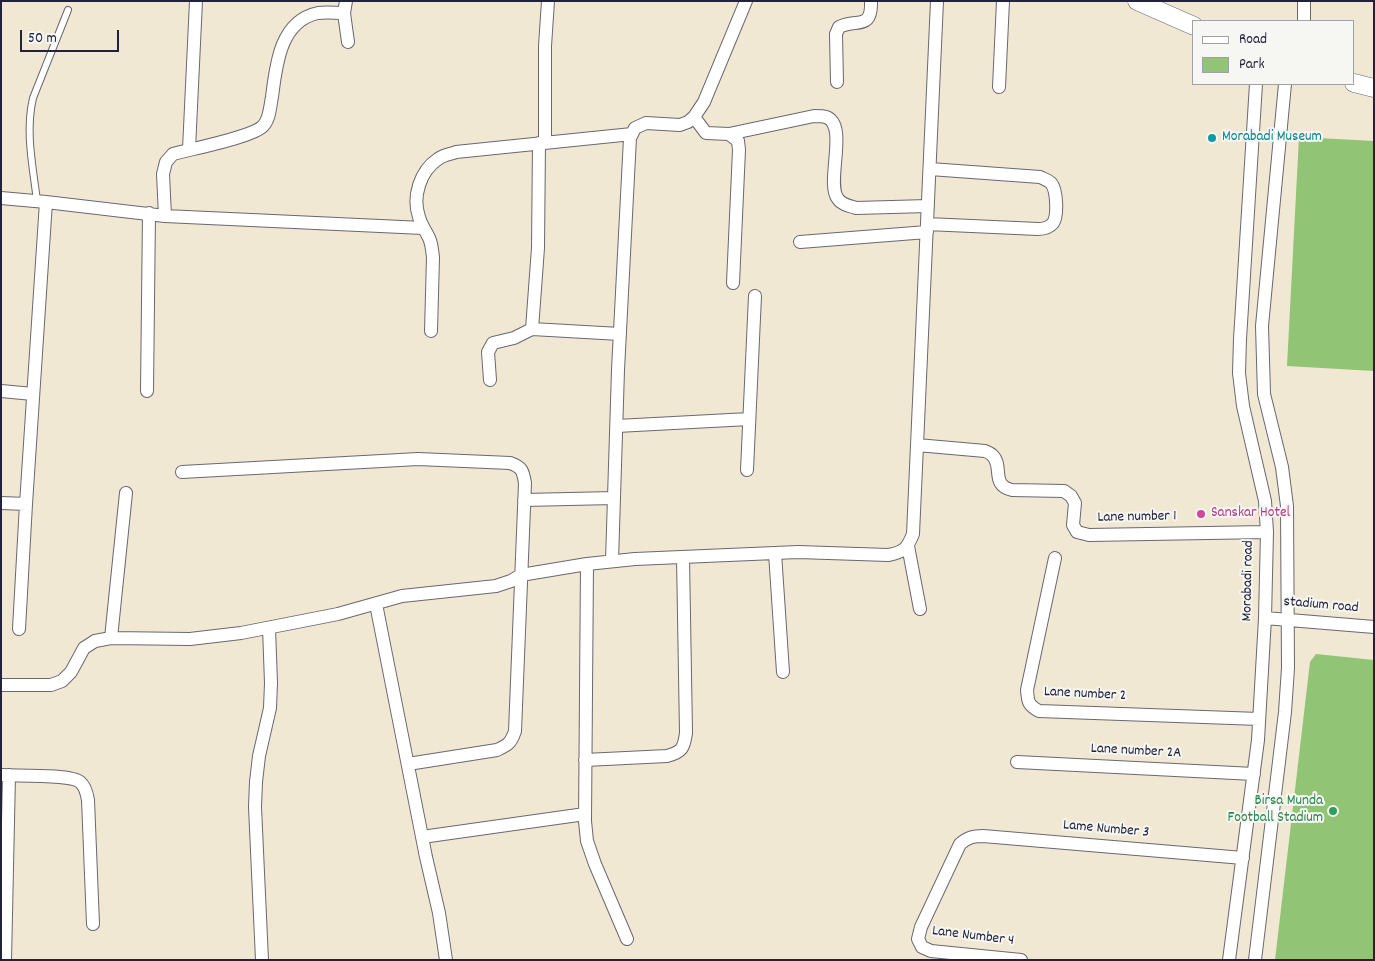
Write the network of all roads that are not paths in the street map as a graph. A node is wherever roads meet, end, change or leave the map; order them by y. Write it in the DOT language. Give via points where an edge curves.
graph roads {
  1 [pos="196,1"];
  2 [pos="548,1"];
  3 [pos="746,1"];
  4 [pos="872,1"];
  5 [pos="937,1"];
  6 [pos="1003,1"];
  7 [pos="1137,1"];
  8 [pos="1304,1"];
  9 [pos="345,7"];
  10 [pos="1169,8"];
  11 [pos="68,10"];
  12 [pos="1304,20"];
  13 [pos="1192,25"];
  14 [pos="348,42"];
  15 [pos="837,82"];
  16 [pos="1355,83"];
  17 [pos="1256,85"];
  18 [pos="1285,85"];
  19 [pos="999,87"];
  20 [pos="1374,88"];
  21 [pos="694,117"];
  22 [pos="632,134"];
  23 [pos="729,134"];
  24 [pos="542,143"];
  25 [pos="189,149"];
  26 [pos="930,169"];
  27 [pos="1,198"];
  28 [pos="42,202"];
  29 [pos="928,206"];
  30 [pos="149,213"];
  31 [pos="165,216"];
  32 [pos="423,228"];
  33 [pos="927,228"];
  34 [pos="800,242"];
  35 [pos="732,283"];
  36 [pos="755,296"];
  37 [pos="532,329"];
  38 [pos="431,331"];
  39 [pos="620,334"];
  40 [pos="490,380"];
  41 [pos="1,391"];
  42 [pos="147,391"];
  43 [pos="33,394"];
  44 [pos="749,419"];
  45 [pos="617,426"];
  46 [pos="917,445"];
  47 [pos="747,470"];
  48 [pos="182,472"];
  49 [pos="126,493"];
  50 [pos="614,498"];
  51 [pos="524,500"];
  52 [pos="1,502"];
  53 [pos="26,504"];
  54 [pos="1267,532"];
  55 [pos="908,546"];
  56 [pos="775,553"];
  57 [pos="683,557"];
  58 [pos="1055,558"];
  59 [pos="612,561"];
  60 [pos="587,564"];
  61 [pos="521,575"];
  62 [pos="376,604"];
  63 [pos="920,609"];
  64 [pos="1265,618"];
  65 [pos="1288,620"];
  66 [pos="1374,627"];
  67 [pos="269,628"];
  68 [pos="19,629"];
  69 [pos="111,638"];
  70 [pos="783,672"];
  71 [pos="1,685"];
  72 [pos="1259,719"];
  73 [pos="585,760"];
  74 [pos="1017,762"];
  75 [pos="408,764"];
  76 [pos="1254,774"];
  77 [pos="5,775"];
  78 [pos="585,814"];
  79 [pos="422,838"];
  80 [pos="1243,858"];
  81 [pos="92,924"];
  82 [pos="627,939"];
  83 [pos="922,947"];
  84 [pos="982,958"];
  85 [pos="5,960"];
  86 [pos="262,960"];
  87 [pos="446,960"];
  88 [pos="1021,960"];
  89 [pos="1229,960"];
  90 [pos="1255,960"];
  1 -- 25 [label="street"];
  2 -- 24 [label="street"];
  3 -- 21 [label="street" via="704,102"];
  4 -- 15 [label="street" via="866,21 838,27"];
  5 -- 26 [label="street"];
  6 -- 19 [label="street"];
  7 -- 10 [label="main road"];
  8 -- 12 [label="street"];
  9 -- 14 [label="street"];
  9 -- 25 [label="street" via="308,16 292,27 277,61 270,112 264,125 252,133"];
  10 -- 13 [label="main road"];
  11 -- 28 [label="lane" via="29,113 29,135"];
  16 -- 20 [label="main road"];
  17 -- 54 [label="street, Morabadi road" via="1239,373 1243,406 1265,500"];
  18 -- 65 [label="street" via="1262,326 1262,359 1264,394 1282,467 1287,506"];
  21 -- 22 [label="street" via="680,125 646,123 635,128"];
  21 -- 23 [label="street" via="706,133"];
  22 -- 24 [label="street"];
  22 -- 39 [label="street"];
  23 -- 29 [label="street" via="814,116 827,117 834,123 836,136 834,189 838,199 856,208"];
  23 -- 35 [label="street" via="738,141 739,150"];
  24 -- 32 [label="street" via="456,152 439,158 426,170 418,187 416,202"];
  24 -- 37 [label="street"];
  25 -- 31 [label="street" via="173,154 166,162 163,174"];
  26 -- 29 [label="street"];
  26 -- 33 [label="street" via="1040,177 1054,188 1055,218 1052,224 1038,229"];
  27 -- 28 [label="street"];
  28 -- 30 [label="street"];
  28 -- 43 [label="street"];
  29 -- 33 [label="street"];
  30 -- 31 [label="street"];
  30 -- 42 [label="street"];
  31 -- 32 [label="street"];
  32 -- 38 [label="street" via="430,238 433,257"];
  33 -- 34 [label="street"];
  33 -- 46 [label="street"];
  36 -- 44 [label="street"];
  37 -- 39 [label="street"];
  37 -- 40 [label="street" via="493,343 488,352"];
  39 -- 45 [label="street"];
  41 -- 43 [label="street"];
  43 -- 53 [label="street"];
  44 -- 45 [label="street"];
  44 -- 47 [label="street"];
  45 -- 50 [label="street"];
  46 -- 54 [label="street, Lane number 1" via="985,451 992,455 1000,483 1005,488 1064,491 1075,503 1073,525 1078,532 1089,535"];
  46 -- 55 [label="street" via="913,534"];
  48 -- 51 [label="street" via="418,459 510,463 523,472"];
  49 -- 69 [label="street"];
  50 -- 51 [label="street"];
  50 -- 59 [label="street"];
  51 -- 61 [label="street"];
  52 -- 53 [label="street"];
  53 -- 68 [label="street"];
  54 -- 64 [label="street, Morabadi road"];
  55 -- 56 [label="street" via="900,553 888,555"];
  55 -- 63 [label="street"];
  56 -- 57 [label="street"];
  56 -- 70 [label="street"];
  57 -- 59 [label="street"];
  57 -- 73 [label="street" via="684,746 667,756"];
  58 -- 72 [label="street, Lane number 2" via="1027,690 1031,707 1039,711"];
  59 -- 60 [label="street"];
  60 -- 61 [label="street"];
  60 -- 73 [label="street"];
  61 -- 62 [label="street" via="496,586 402,596"];
  61 -- 75 [label="street" via="515,731 512,739 507,746 497,750"];
  62 -- 67 [label="street"];
  62 -- 75 [label="street"];
  64 -- 65 [label="street, stadium road"];
  64 -- 72 [label="street, Morabadi road"];
  65 -- 66 [label="street, stadium road"];
  65 -- 90 [label="street" via="1285,712"];
  67 -- 69 [label="street" via="190,639"];
  67 -- 86 [label="street" via="270,708 259,756 254,807"];
  69 -- 71 [label="street" via="95,641 84,648 62,681 51,685"];
  72 -- 76 [label="street, Morabadi road"];
  73 -- 78 [label="street"];
  74 -- 76 [label="street, Lane number 2A"];
  75 -- 79 [label="street"];
  76 -- 80 [label="street, Morabadi road"];
  77 -- 81 [label="street" via="66,777 79,781 85,790"];
  77 -- 85 [label="street"];
  78 -- 79 [label="street"];
  78 -- 82 [label="street" via="587,841"];
  79 -- 87 [label="street"];
  80 -- 83 [label="street, Lame Number 3" via="983,836 967,838 960,844 921,927 918,939"];
  80 -- 89 [label="street, Morabadi road"];
  83 -- 84 [label="street, Lane Number 4"];
  84 -- 88 [label="street, Lane Number 4"];
}
